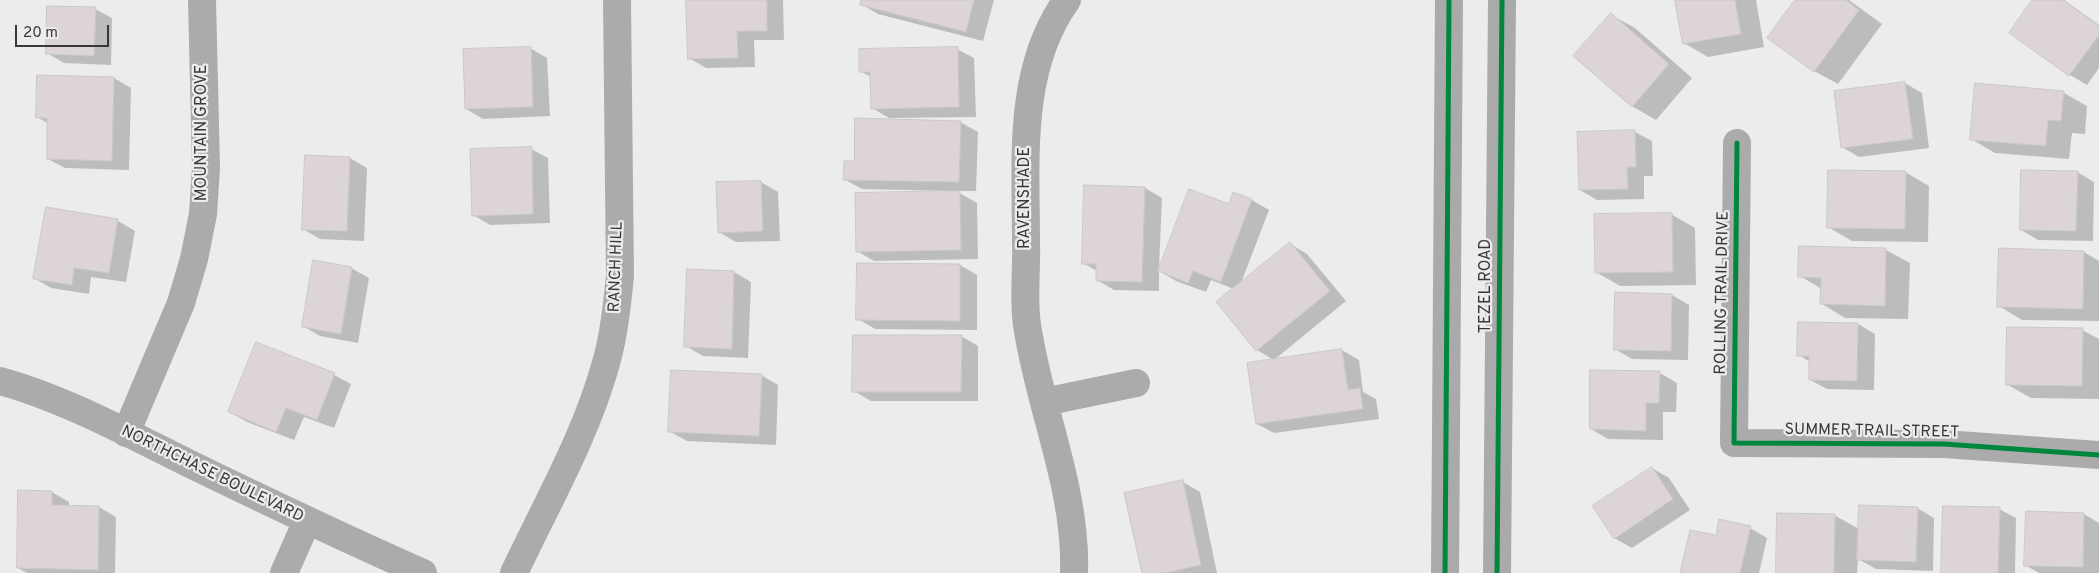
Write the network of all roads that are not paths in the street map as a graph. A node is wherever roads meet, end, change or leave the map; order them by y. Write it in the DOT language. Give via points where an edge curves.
graph roads {
  1 [pos="202,0"];
  2 [pos="617,0"];
  3 [pos="1067,0"];
  4 [pos="1449,0"];
  5 [pos="1502,0"];
  6 [pos="1737,143"];
  7 [pos="0,381"];
  8 [pos="1136,383"];
  9 [pos="1044,402"];
  10 [pos="126,433"];
  11 [pos="1734,443"];
  12 [pos="2099,455"];
  13 [pos="306,521"];
  14 [pos="284,573"];
  15 [pos="423,573"];
  16 [pos="514,573"];
  17 [pos="1074,573"];
  18 [pos="1445,573"];
  19 [pos="1497,573"];
  1 -- 10 [label="street, MOUNTAIN GROVE" via="206,168 203,214 181,303"];
  2 -- 16 [label="street, RANCH HILL" via="620,276 616,320 587,419"];
  3 -- 9 [label="street, RAVENSHADE" via="1046,39 1031,87 1026,133 1026,324"];
  4 -- 18 [label="main road"];
  5 -- 19 [label="main road, TEZEL ROAD"];
  6 -- 11 [label="street, ROLLING TRAIL DRIVE"];
  7 -- 10 [label="street, NORTHCHASE BOULEVARD"];
  8 -- 9 [label="street"];
  9 -- 17 [label="street, RAVENSHADE" via="1062,470 1075,559"];
  10 -- 13 [label="street, NORTHCHASE BOULEVARD"];
  11 -- 12 [label="street, SUMMER TRAIL STREET" via="1944,444"];
  13 -- 14 [label="street"];
  13 -- 15 [label="street, NORTHCHASE BOULEVARD"];
}
